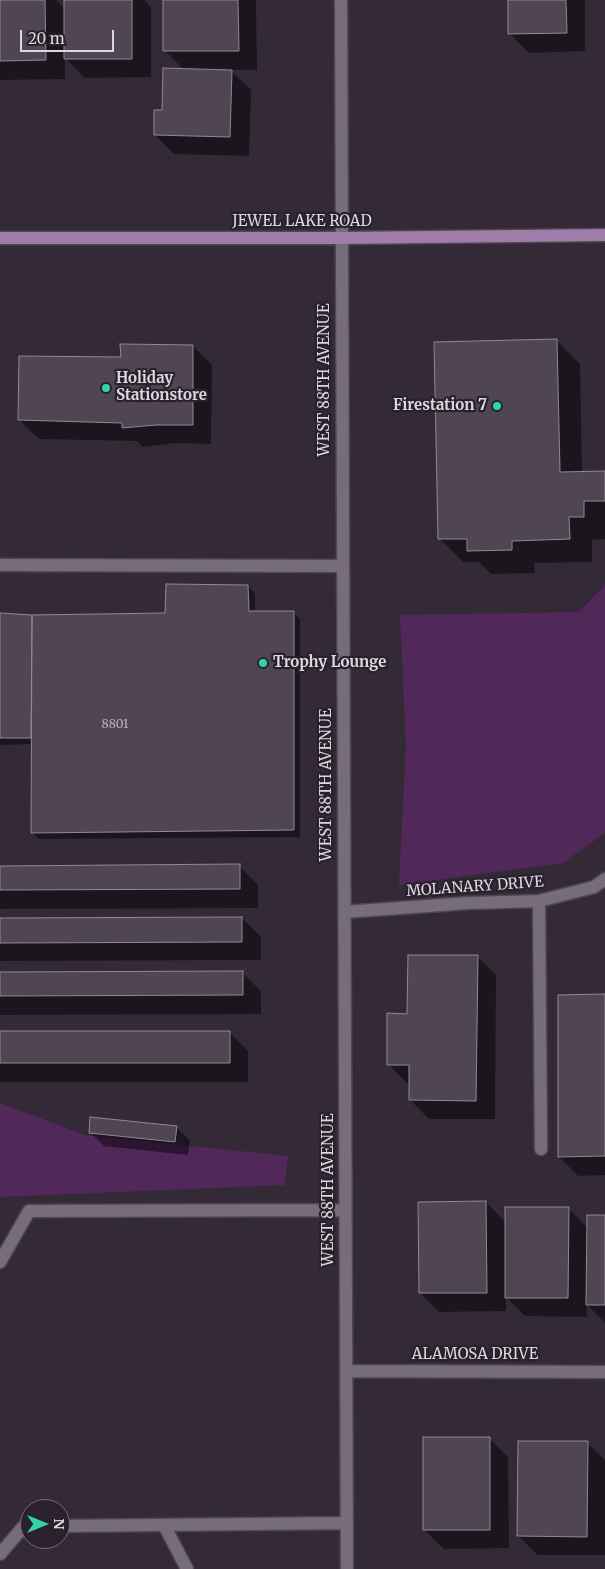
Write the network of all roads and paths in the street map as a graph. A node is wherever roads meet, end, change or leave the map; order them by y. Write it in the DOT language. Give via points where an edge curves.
graph roads {
  1 [pos="341,0"];
  2 [pos="605,235"];
  3 [pos="0,238"];
  4 [pos="341,238"];
  5 [pos="0,565"];
  6 [pos="342,566"];
  7 [pos="605,880"];
  8 [pos="539,901"];
  9 [pos="344,912"];
  10 [pos="541,1149"];
  11 [pos="345,1210"];
  12 [pos="0,1262"];
  13 [pos="346,1371"];
  14 [pos="605,1372"];
  15 [pos="347,1523"];
  16 [pos="164,1525"];
  17 [pos="70,1526"];
  18 [pos="20,1531"];
  19 [pos="0,1554"];
  20 [pos="187,1569"];
  21 [pos="347,1569"];
  1 -- 4 [label="street, WEST 88TH AVENUE"];
  2 -- 4 [label="main road, JEWEL LAKE ROAD"];
  3 -- 4 [label="main road, JEWEL LAKE ROAD"];
  4 -- 6 [label="street, WEST 88TH AVENUE"];
  5 -- 6 [label="street"];
  6 -- 9 [label="street, WEST 88TH AVENUE"];
  7 -- 8 [label="street, MOLANARY DRIVE" via="594,887"];
  8 -- 9 [label="street, MOLANARY DRIVE"];
  8 -- 10 [label="street"];
  9 -- 11 [label="street, WEST 88TH AVENUE"];
  11 -- 12 [label="street" via="29,1211"];
  11 -- 13 [label="street, WEST 88TH AVENUE"];
  13 -- 14 [label="street, ALAMOSA DRIVE"];
  13 -- 15 [label="street, WEST 88TH AVENUE"];
  15 -- 16 [label="street"];
  15 -- 21 [label="street, WEST 88TH AVENUE"];
  16 -- 17 [label="street"];
  16 -- 20 [label="street"];
  18 -- 19 [label="street"];
}
